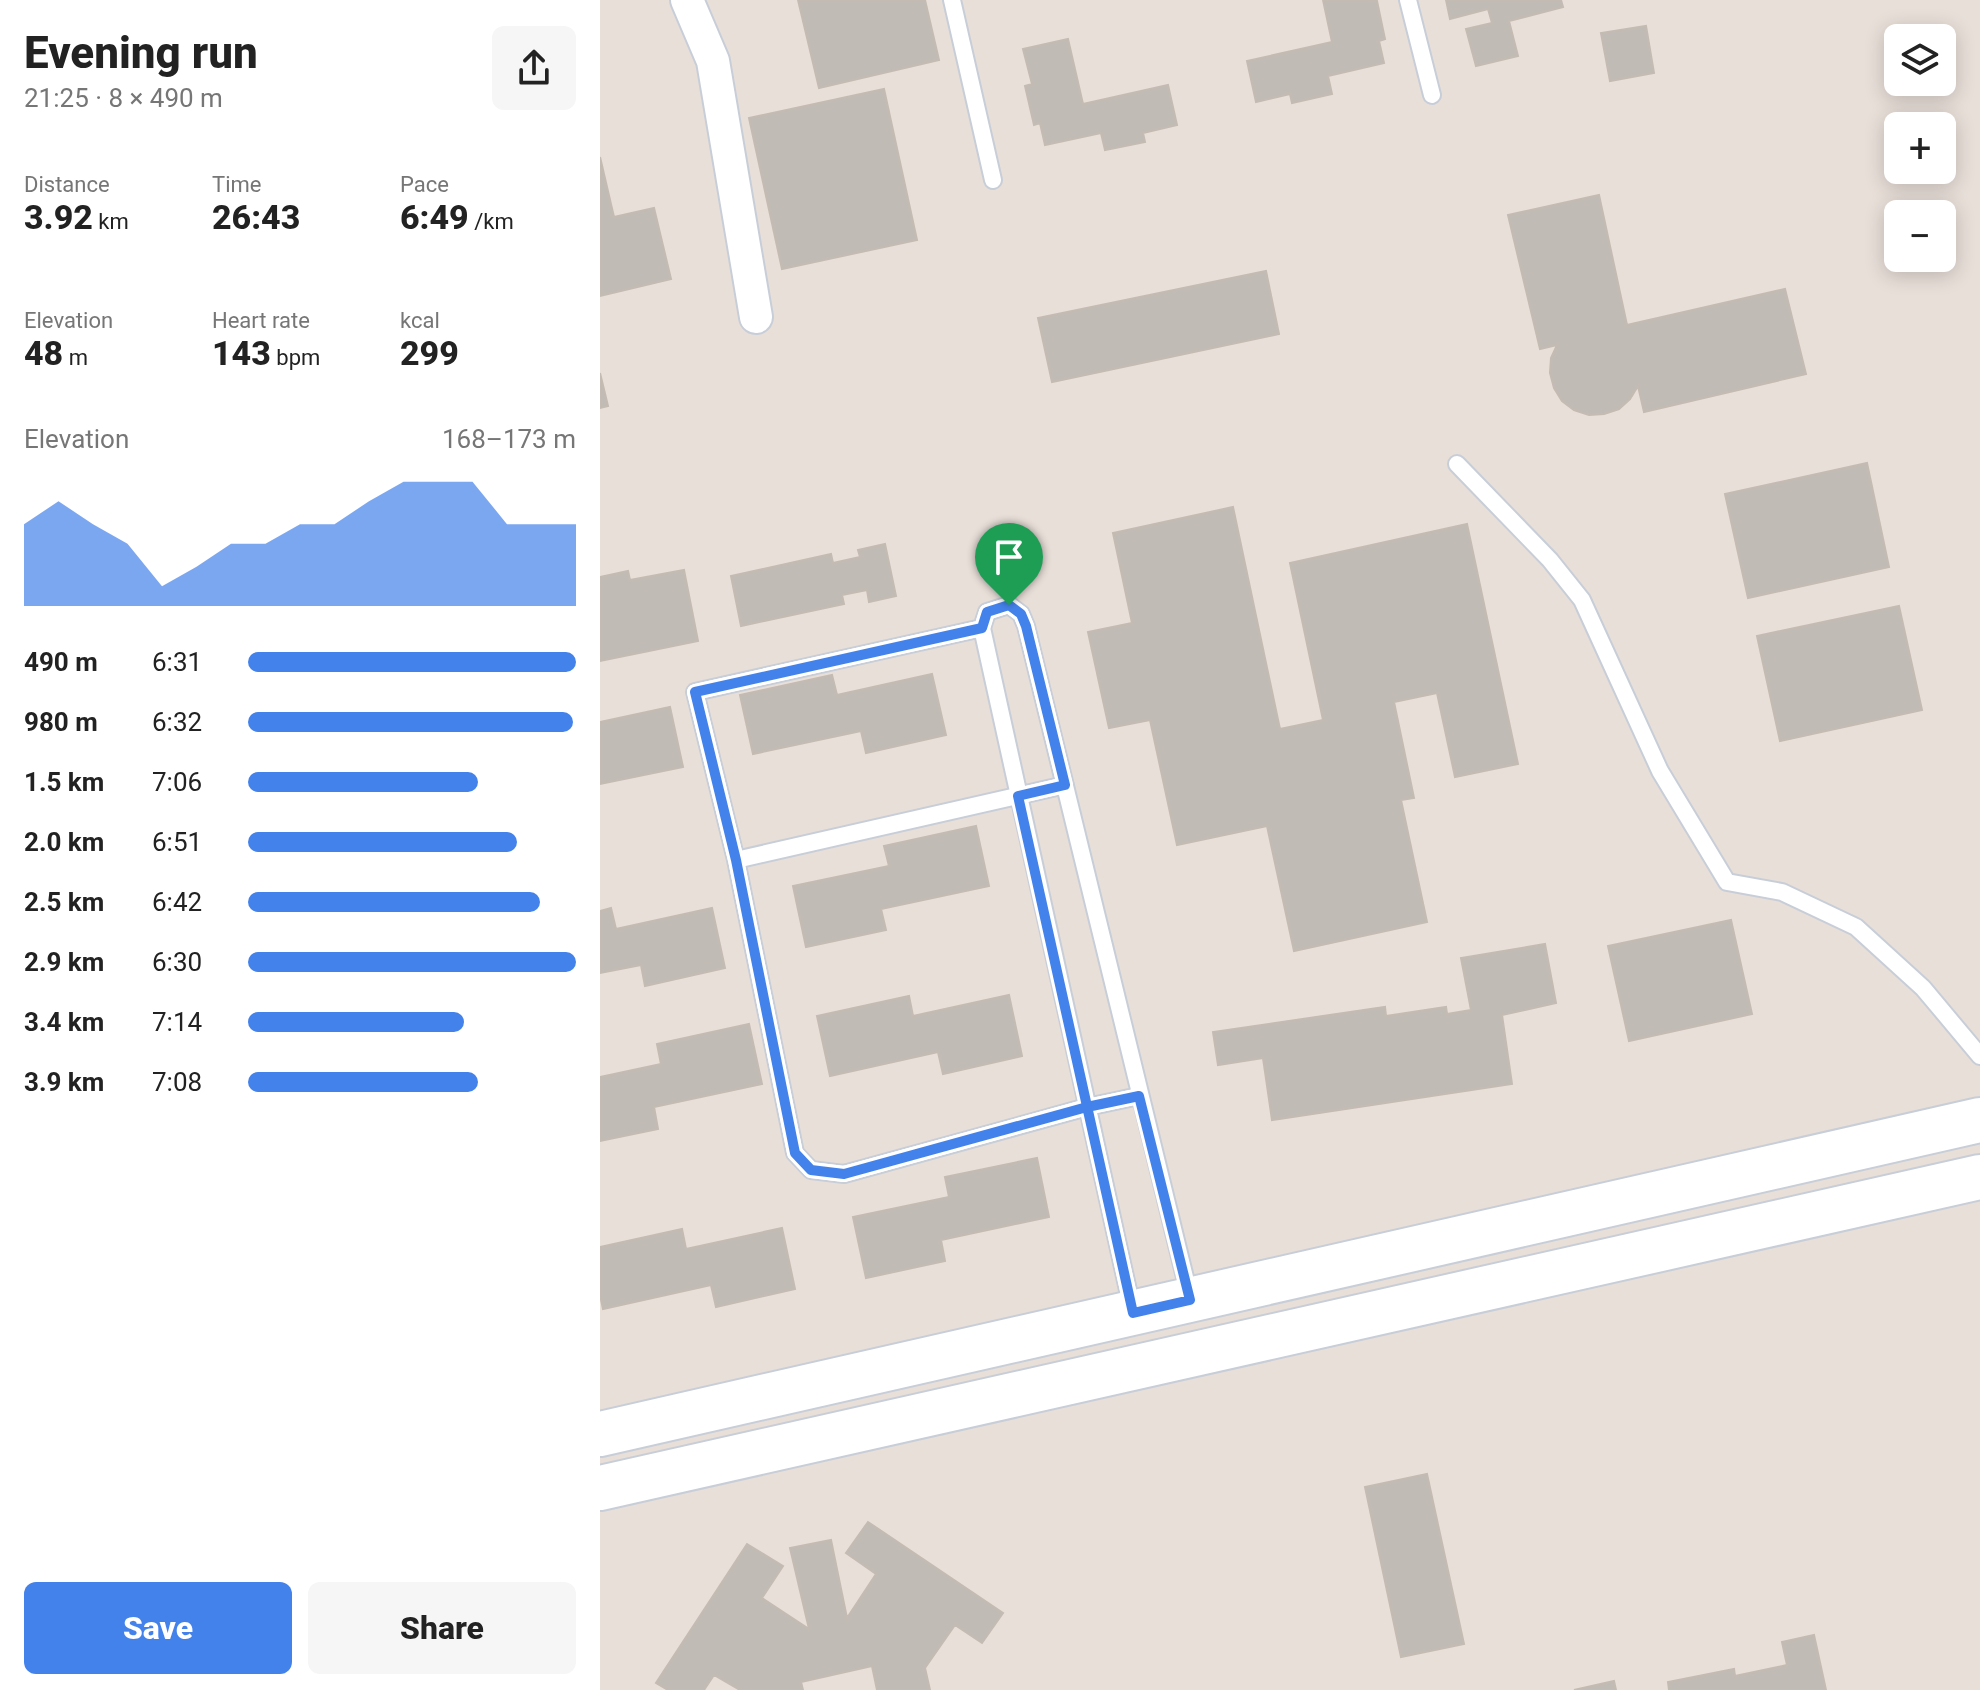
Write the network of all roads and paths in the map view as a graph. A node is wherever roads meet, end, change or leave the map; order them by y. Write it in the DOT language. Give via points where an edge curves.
graph roads {
  1 [pos="687,0"];
  2 [pos="952,0"];
  3 [pos="1408,0"];
  4 [pos="1432,95"];
  5 [pos="993,180"];
  6 [pos="756,317"];
  7 [pos="1457,464"];
  8 [pos="982,628"];
  9 [pos="1065,785"];
  10 [pos="1018,796"];
  11 [pos="736,860"];
  12 [pos="1980,1056"];
  13 [pos="1139,1096"];
  14 [pos="1087,1107"];
  15 [pos="1980,1120"];
  16 [pos="1980,1177"];
  17 [pos="1322,1270"];
  18 [pos="1190,1300"];
  19 [pos="1133,1313"];
  20 [pos="1334,1322"];
  21 [pos="600,1434"];
  22 [pos="600,1488"];
  1 -- 6 [label="street" via="713,61"];
  2 -- 5 [label="lane"];
  3 -- 4 [label="lane"];
  7 -- 12 [label="lane" via="1582,600 1660,771 1727,882 1782,892 1856,927 1923,988"];
  8 -- 9 [label="lane" via="987,612 997,607 1009,605 1021,614"];
  8 -- 10 [label="lane"];
  8 -- 11 [label="lane" via="695,692"];
  9 -- 10 [label="lane"];
  9 -- 13 [label="lane"];
  10 -- 11 [label="lane"];
  10 -- 14 [label="lane"];
  11 -- 14 [label="lane" via="795,1153 811,1170 844,1174"];
  13 -- 14 [label="lane"];
  13 -- 18 [label="lane"];
  14 -- 19 [label="lane"];
  15 -- 17 [label="main road"];
  16 -- 20 [label="main road"];
  17 -- 18 [label="main road"];
  17 -- 20 [label="main road"];
  18 -- 19 [label="main road"];
  19 -- 21 [label="main road"];
  20 -- 22 [label="main road"];
}
